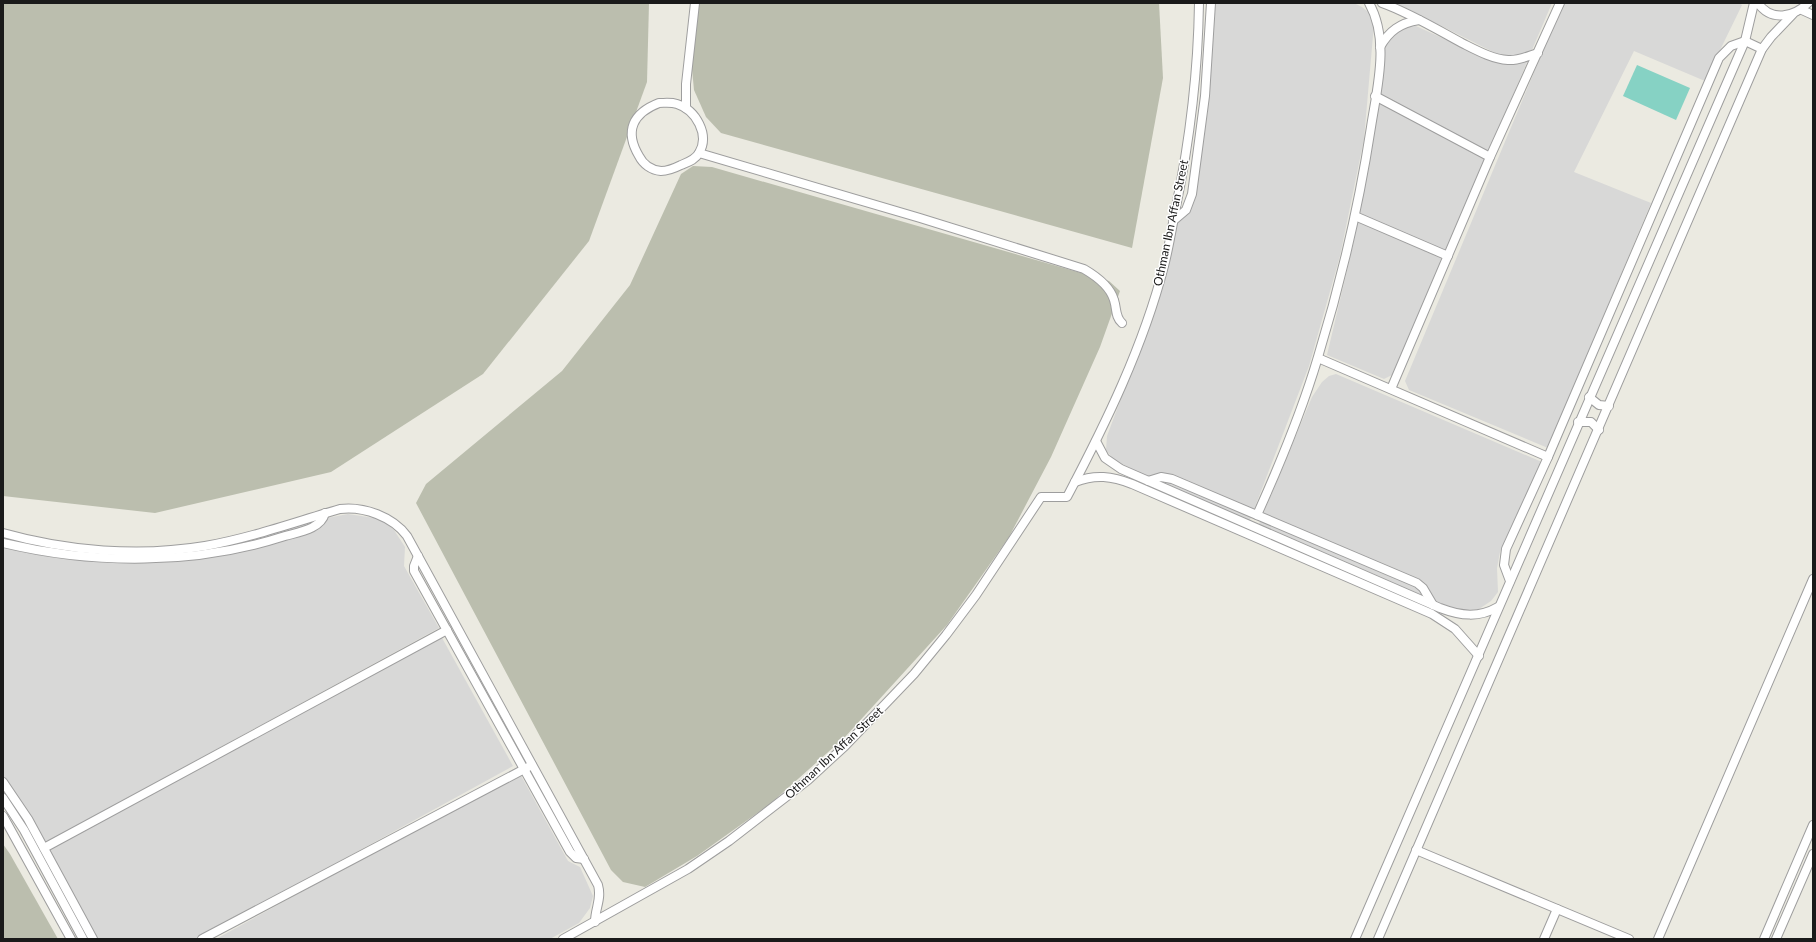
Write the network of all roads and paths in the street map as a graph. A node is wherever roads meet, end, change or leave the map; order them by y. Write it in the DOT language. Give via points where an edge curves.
graph roads {
  1 [pos="695,3"];
  2 [pos="1199,3"];
  3 [pos="1211,3"];
  4 [pos="1369,3"];
  5 [pos="1382,3"];
  6 [pos="1560,3"];
  7 [pos="1754,3"];
  8 [pos="1758,3"];
  9 [pos="1808,3"];
  10 [pos="1802,10"];
  11 [pos="1793,14"];
  12 [pos="1813,15"];
  13 [pos="1419,20"];
  14 [pos="1745,41"];
  15 [pos="1380,48"];
  16 [pos="1762,49"];
  17 [pos="1538,53"];
  18 [pos="1375,96"];
  19 [pos="686,108"];
  20 [pos="698,153"];
  21 [pos="1490,157"];
  22 [pos="1355,216"];
  23 [pos="1173,221"];
  24 [pos="1448,256"];
  25 [pos="1122,323"];
  26 [pos="1318,358"];
  27 [pos="1391,389"];
  28 [pos="1589,397"];
  29 [pos="1609,406"];
  30 [pos="1578,422"];
  31 [pos="1598,430"];
  32 [pos="1096,441"];
  33 [pos="1548,457"];
  34 [pos="1148,481"];
  35 [pos="1075,482"];
  36 [pos="325,513"];
  37 [pos="1258,515"];
  38 [pos="3,533"];
  39 [pos="3,543"];
  40 [pos="418,556"];
  41 [pos="1813,579"];
  42 [pos="1510,581"];
  43 [pos="1433,605"];
  44 [pos="1498,607"];
  45 [pos="447,630"];
  46 [pos="1479,656"];
  47 [pos="532,764"];
  48 [pos="524,769"];
  49 [pos="3,782"];
  50 [pos="3,798"];
  51 [pos="3,816"];
  52 [pos="1813,825"];
  53 [pos="44,848"];
  54 [pos="1416,850"];
  55 [pos="1813,854"];
  56 [pos="584,859"];
  57 [pos="1557,909"];
  58 [pos="595,922"];
  59 [pos="70,939"];
  60 [pos="83,939"];
  61 [pos="93,939"];
  62 [pos="202,939"];
  63 [pos="563,939"];
  64 [pos="1355,939"];
  65 [pos="1378,939"];
  66 [pos="1544,939"];
  67 [pos="1629,939"];
  68 [pos="1658,939"];
  69 [pos="1764,939"];
  70 [pos="1776,939"];
  1 -- 19 [label="street" via="686,84"];
  2 -- 23 [label="street, Othman Ibn Affan Street" via="1194,90"];
  3 -- 23 [label="street" via="1205,96 1192,194 1186,210"];
  4 -- 15 [label="street" via="1378,22"];
  5 -- 13 [label="street"];
  6 -- 17 [label="street"];
  7 -- 14 [label="street"];
  8 -- 11 [label="street" via="1767,12 1775,15"];
  9 -- 10 [label="street"];
  10 -- 11 [label="street"];
  10 -- 12 [label="street"];
  11 -- 16 [label="street"];
  13 -- 15 [label="street" via="1406,22 1395,28"];
  13 -- 17 [label="street" via="1496,58 1518,60"];
  14 -- 16 [label="street"];
  14 -- 28 [label="street"];
  14 -- 33 [label="street" via="1730,46 1720,58"];
  15 -- 18 [label="street"];
  16 -- 29 [label="street"];
  17 -- 21 [label="street"];
  18 -- 21 [label="street"];
  18 -- 22 [label="street"];
  19 -- 20 [label="street" via="700,124 703,133 703,142"];
  19 -- 20 [label="street" via="668,103 659,103 648,108 636,120 630,137 641,159 653,169 669,170 691,161"];
  20 -- 25 [label="street" via="1084,269 1101,280 1111,293 1117,316"];
  21 -- 24 [label="street"];
  22 -- 24 [label="street"];
  22 -- 26 [label="street"];
  23 -- 32 [label="street, Othman Ibn Affan Street" via="1164,266 1150,310 1123,382"];
  24 -- 27 [label="street"];
  26 -- 27 [label="street"];
  26 -- 37 [label="street"];
  27 -- 33 [label="street"];
  28 -- 29 [label="street" via="1599,405"];
  28 -- 30 [label="street"];
  29 -- 31 [label="street"];
  30 -- 31 [label="street" via="1591,422"];
  30 -- 42 [label="street"];
  31 -- 54 [label="street"];
  32 -- 34 [label="street" via="1110,462 1121,470"];
  32 -- 35 [label="street, Othman Ibn Affan Street"];
  33 -- 42 [label="street" via="1506,549 1504,566"];
  34 -- 37 [label="street" via="1161,477 1172,479"];
  34 -- 43 [label="street"];
  35 -- 46 [label="street" via="1104,476 1132,484 1432,614 1456,629"];
  35 -- 58 [label="street, Othman Ibn Affan Street" via="1067,497 1041,497 980,590 946,635 909,679 845,746 769,812 729,841 688,869"];
  36 -- 38 [label="street" via="224,542 167,550 80,548"];
  36 -- 39 [label="street" via="317,525 278,538 186,557 100,557"];
  36 -- 40 [label="street" via="340,508 354,508 389,519 403,531"];
  37 -- 43 [label="street" via="1417,583 1424,588"];
  40 -- 45 [label="street" via="414,571"];
  40 -- 47 [label="street"];
  41 -- 68 [label="street"];
  42 -- 44 [label="street"];
  43 -- 44 [label="street" via="1466,615 1480,614"];
  44 -- 46 [label="street"];
  45 -- 48 [label="street"];
  45 -- 53 [label="street"];
  46 -- 64 [label="street"];
  47 -- 48 [label="street"];
  47 -- 56 [label="street"];
  48 -- 56 [label="street" via="570,852 576,858"];
  48 -- 62 [label="street"];
  49 -- 53 [label="street" via="24,812"];
  50 -- 60 [label="street" via="24,830"];
  51 -- 59 [label="street"];
  52 -- 69 [label="street"];
  53 -- 61 [label="street"];
  54 -- 57 [label="street"];
  54 -- 65 [label="street"];
  55 -- 70 [label="street"];
  56 -- 58 [label="street" via="600,890"];
  57 -- 66 [label="street"];
  57 -- 67 [label="street"];
  58 -- 63 [label="street, Othman Ibn Affan Street"];
}
